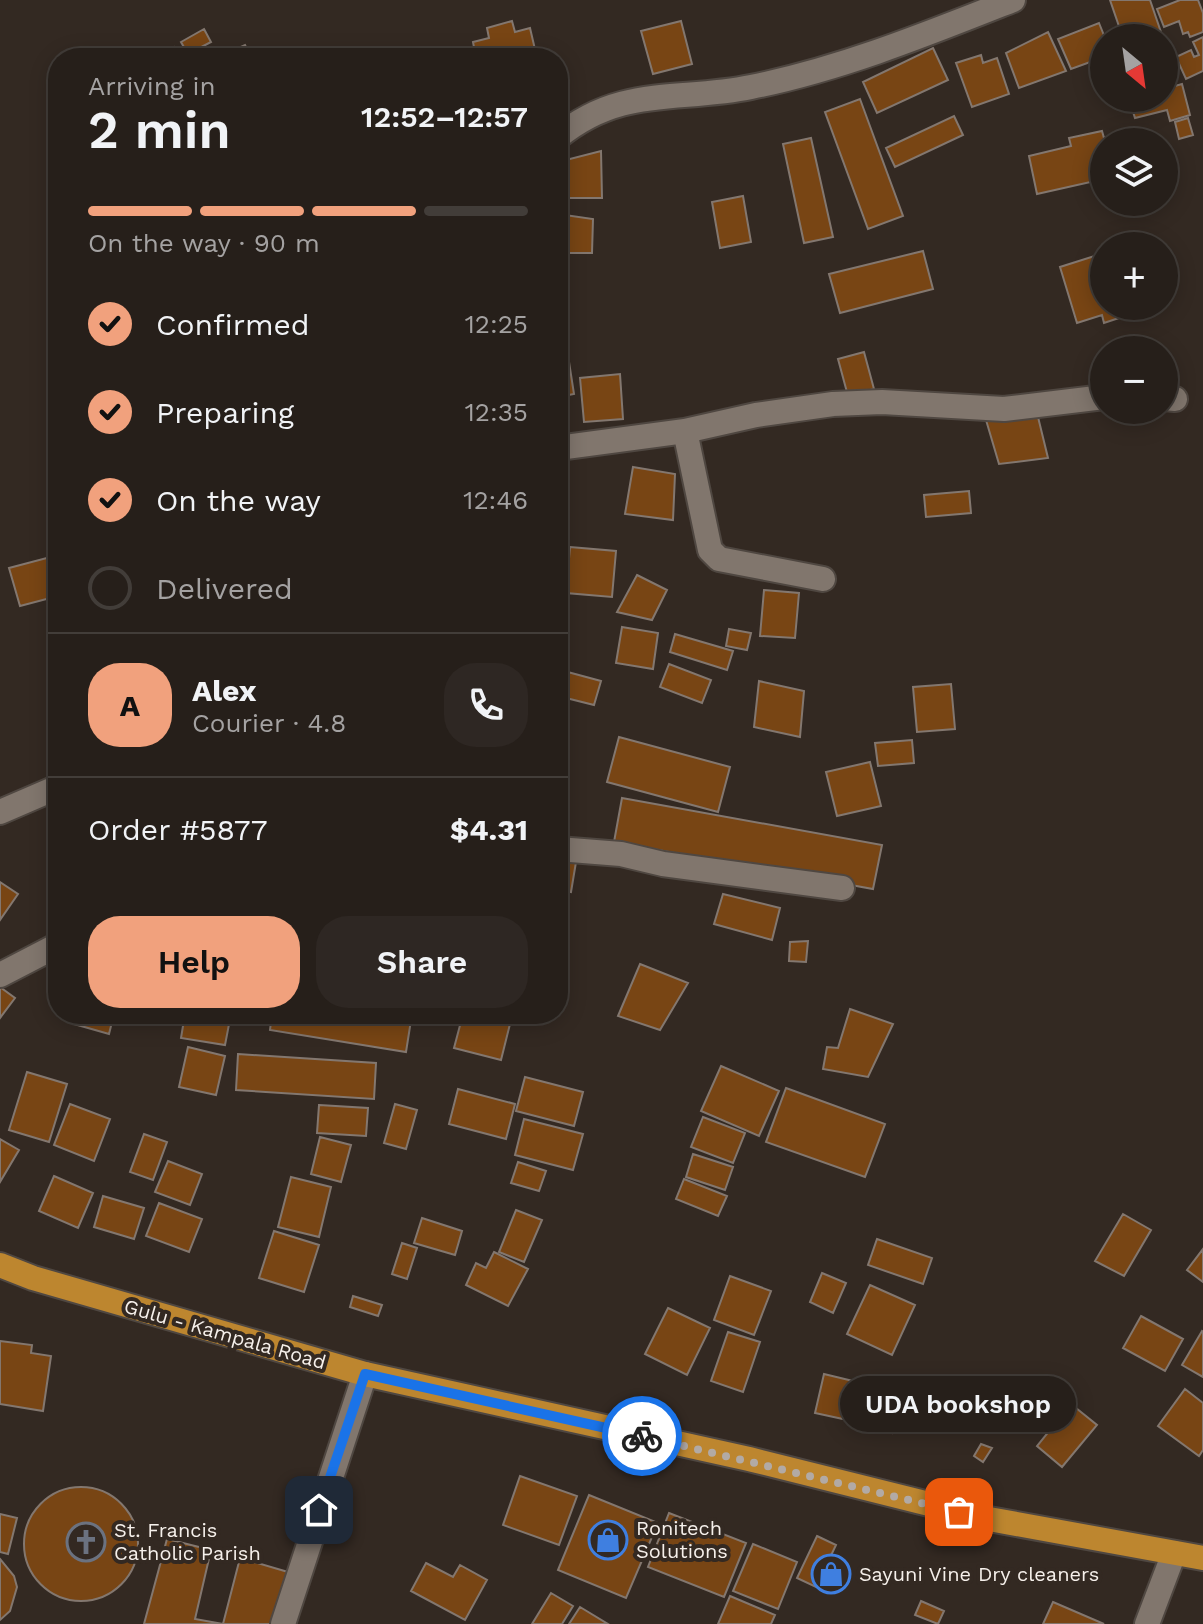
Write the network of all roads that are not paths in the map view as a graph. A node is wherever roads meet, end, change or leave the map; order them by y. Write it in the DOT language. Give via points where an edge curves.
graph roads {
  1 [pos="1013,0"];
  2 [pos="568,131"];
  3 [pos="1090,399"];
  4 [pos="685,431"];
  5 [pos="568,447"];
  6 [pos="823,579"];
  7 [pos="48,791"];
  8 [pos="0,812"];
  9 [pos="568,850"];
  10 [pos="842,888"];
  11 [pos="48,950"];
  12 [pos="0,975"];
  13 [pos="0,1265"];
  14 [pos="365,1374"];
  15 [pos="1174,1553"];
  16 [pos="1203,1558"];
  17 [pos="283,1624"];
  18 [pos="1147,1624"];
  1 -- 2 [label="street" via="871,55 749,88 629,99"];
  3 -- 4 [label="street" via="1004,409 833,404"];
  4 -- 5 [label="street"];
  4 -- 6 [label="street" via="710,550 719,559"];
  7 -- 8 [label="street"];
  9 -- 10 [label="street"];
  11 -- 12 [label="street"];
  13 -- 14 [label="main road, Gulu - Kampala Road"];
  14 -- 15 [label="main road, Gulu - Kampala Road" via="749,1459 989,1519"];
  14 -- 17 [label="street"];
  15 -- 16 [label="main road, Gulu - Kampala Road"];
  15 -- 18 [label="street"];
}
